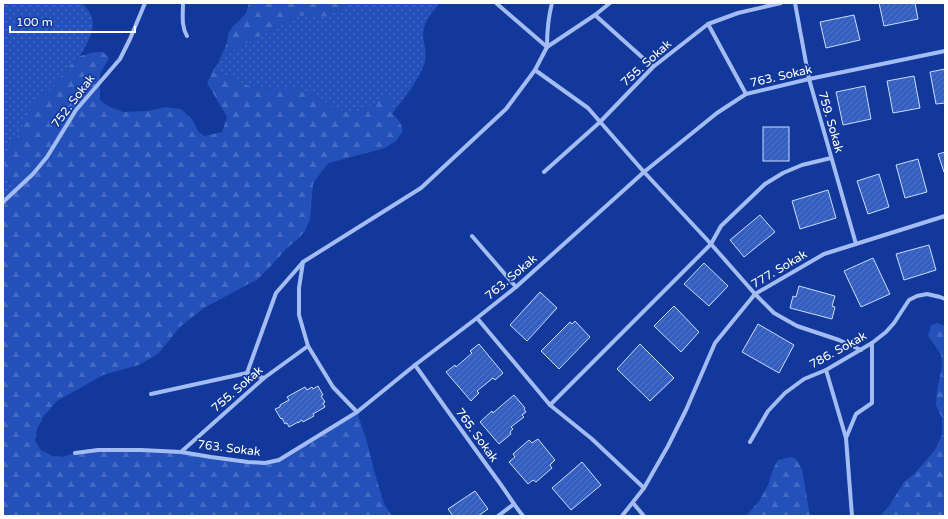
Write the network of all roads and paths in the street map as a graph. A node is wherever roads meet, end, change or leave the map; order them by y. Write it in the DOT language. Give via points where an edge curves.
graph roads {
  1 [pos="145,3"];
  2 [pos="183,3"];
  3 [pos="496,3"];
  4 [pos="552,3"];
  5 [pos="610,3"];
  6 [pos="781,3"];
  7 [pos="795,3"];
  8 [pos="595,15"];
  9 [pos="708,24"];
  10 [pos="187,36"];
  11 [pos="547,47"];
  12 [pos="945,51"];
  13 [pos="653,67"];
  14 [pos="535,70"];
  15 [pos="809,79"];
  16 [pos="746,94"];
  17 [pos="600,122"];
  18 [pos="831,158"];
  19 [pos="544,172"];
  20 [pos="644,172"];
  21 [pos="3,202"];
  22 [pos="945,216"];
  23 [pos="472,236"];
  24 [pos="711,244"];
  25 [pos="856,244"];
  26 [pos="303,262"];
  27 [pos="516,287"];
  28 [pos="755,294"];
  29 [pos="945,299"];
  30 [pos="477,318"];
  31 [pos="872,344"];
  32 [pos="308,346"];
  33 [pos="861,350"];
  34 [pos="415,366"];
  35 [pos="826,370"];
  36 [pos="247,373"];
  37 [pos="264,378"];
  38 [pos="151,394"];
  39 [pos="550,405"];
  40 [pos="357,412"];
  41 [pos="846,438"];
  42 [pos="750,442"];
  43 [pos="75,452"];
  44 [pos="181,452"];
  45 [pos="644,488"];
  46 [pos="633,503"];
  47 [pos="514,504"];
  48 [pos="498,516"];
  49 [pos="523,516"];
  50 [pos="622,516"];
  51 [pos="644,516"];
  52 [pos="852,516"];
  1 -- 21 [label="street, 752. Sokak" via="120,59 76,110 47,157"];
  2 -- 10 [label="street" via="182,24"];
  3 -- 11 [label="street"];
  4 -- 11 [label="street" via="547,25"];
  5 -- 8 [label="street"];
  6 -- 9 [label="street, 755. Sokak" via="738,13"];
  7 -- 15 [label="street, 759. Sokak"];
  8 -- 11 [label="street"];
  8 -- 13 [label="street"];
  9 -- 13 [label="street, 755. Sokak"];
  9 -- 16 [label="street"];
  11 -- 14 [label="street"];
  12 -- 15 [label="street, 763. Sokak"];
  13 -- 17 [label="street, 755. Sokak"];
  14 -- 17 [label="street" via="588,108"];
  14 -- 26 [label="street" via="506,109 420,188"];
  15 -- 16 [label="street, 763. Sokak"];
  15 -- 18 [label="street, 759. Sokak"];
  16 -- 20 [label="street, 763. Sokak" via="717,113"];
  17 -- 19 [label="street, 755. Sokak"];
  17 -- 20 [label="street"];
  18 -- 24 [label="street" via="802,165 766,184 721,226"];
  18 -- 25 [label="street, 759. Sokak"];
  20 -- 24 [label="street"];
  20 -- 27 [label="street, 763. Sokak"];
  22 -- 25 [label="street, 777. Sokak"];
  23 -- 27 [label="street"];
  24 -- 28 [label="street"];
  24 -- 39 [label="street"];
  25 -- 28 [label="street, 777. Sokak" via="824,254"];
  26 -- 32 [label="street" via="299,288 299,315"];
  26 -- 36 [label="street" via="276,293"];
  27 -- 30 [label="street, 763. Sokak"];
  28 -- 33 [label="street" via="774,313 797,326"];
  28 -- 45 [label="street, 777. Sokak" via="715,343 686,410"];
  29 -- 31 [label="street, 786. Sokak" via="927,294 909,300 894,323"];
  30 -- 34 [label="street, 763. Sokak"];
  30 -- 39 [label="street"];
  31 -- 33 [label="street, 786. Sokak"];
  31 -- 41 [label="street" via="872,403 856,414"];
  32 -- 37 [label="street, 755. Sokak"];
  32 -- 40 [label="street" via="334,387"];
  33 -- 35 [label="street, 786. Sokak"];
  34 -- 40 [label="street, 763. Sokak"];
  34 -- 47 [label="street, 765. Sokak"];
  35 -- 41 [label="street"];
  35 -- 42 [label="street, 786. Sokak" via="804,380 785,393 768,411"];
  36 -- 37 [label="street"];
  36 -- 38 [label="street"];
  37 -- 44 [label="street, 755. Sokak"];
  39 -- 45 [label="street" via="592,439"];
  40 -- 44 [label="street, 763. Sokak" via="279,460 265,463 248,462"];
  41 -- 52 [label="street"];
  43 -- 44 [label="street, 763. Sokak"];
  45 -- 46 [label="street, 777. Sokak"];
  46 -- 50 [label="street, 777. Sokak"];
  46 -- 51 [label="street"];
  47 -- 48 [label="street"];
  47 -- 49 [label="street, 765. Sokak"];
}
